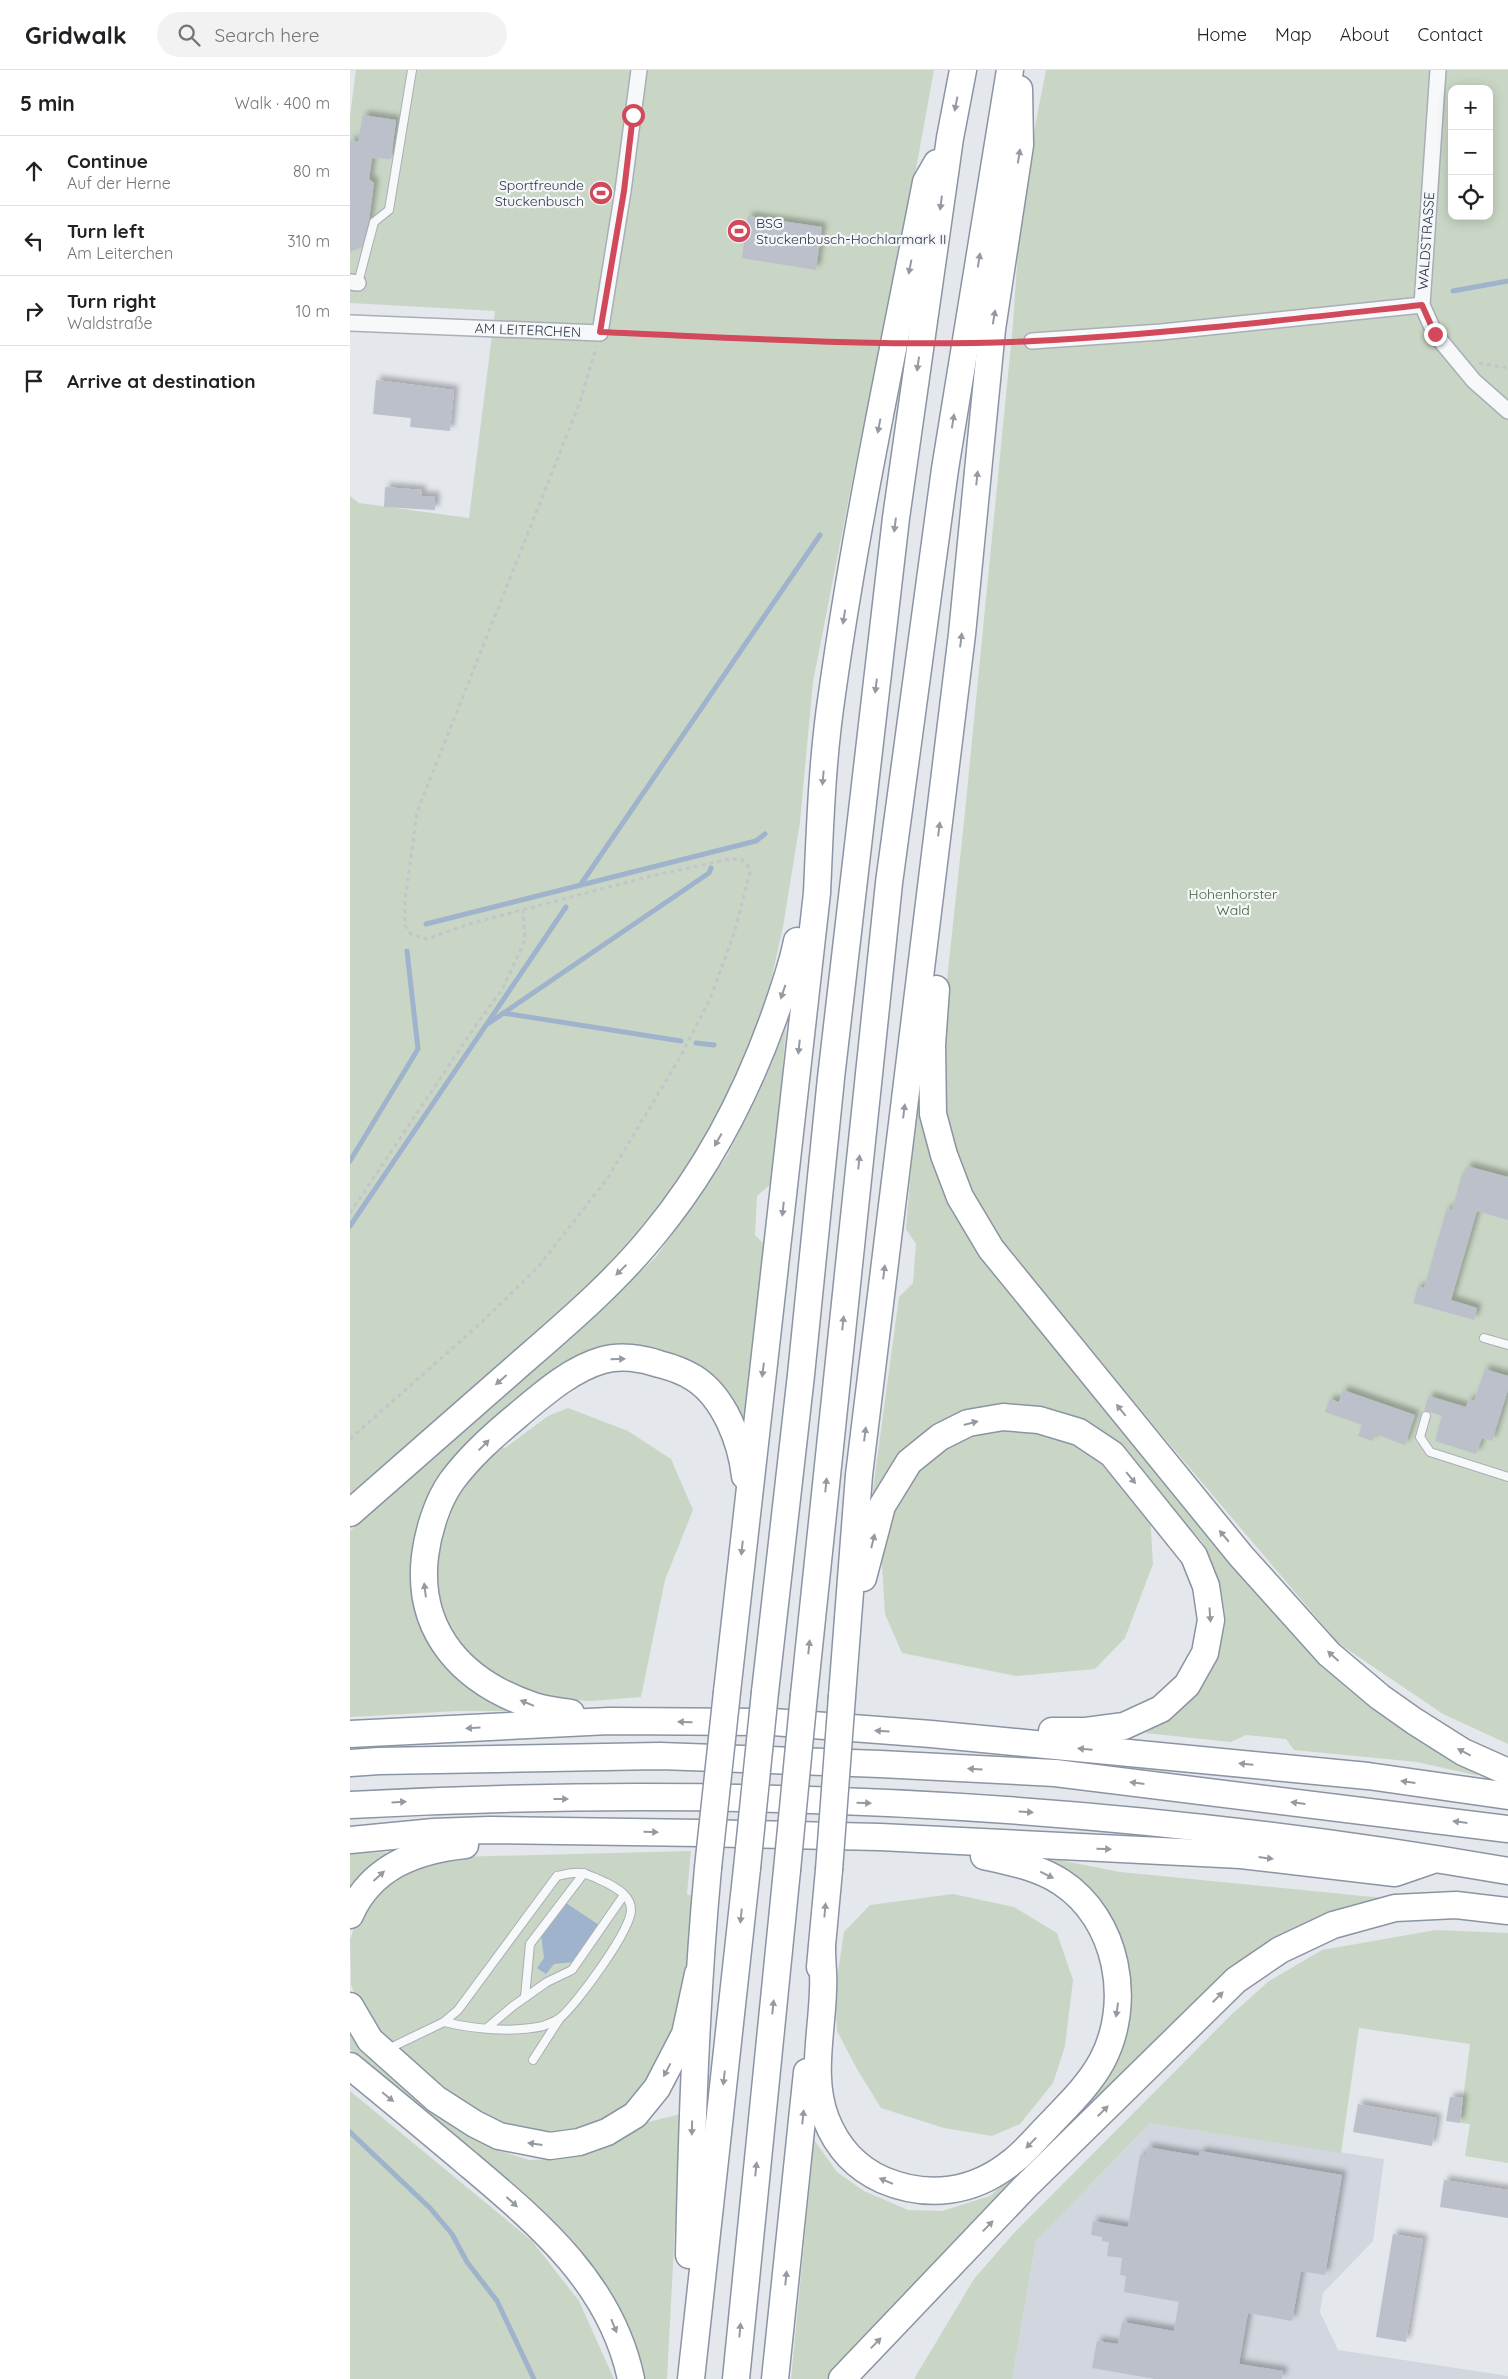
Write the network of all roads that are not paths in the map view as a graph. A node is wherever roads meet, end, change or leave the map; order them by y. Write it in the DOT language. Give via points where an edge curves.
graph roads {
  1 [pos="412,70"];
  2 [pos="639,70"];
  3 [pos="963,70"];
  4 [pos="1010,70"];
  5 [pos="1018,70"];
  6 [pos="1438,70"];
  7 [pos="950,138"];
  8 [pos="354,282"];
  9 [pos="1422,305"];
  10 [pos="350,323"];
  11 [pos="1032,341"];
  12 [pos="1508,411"];
  13 [pos="821,807"];
  14 [pos="933,878"];
  15 [pos="1484,1338"];
  16 [pos="1508,1345"];
  17 [pos="1426,1416"];
  18 [pos="1508,1476"];
  19 [pos="748,1500"];
  20 [pos="350,1513"];
  21 [pos="847,1639"];
  22 [pos="609,1721"];
  23 [pos="350,1734"];
  24 [pos="931,1734"];
  25 [pos="350,1763"];
  26 [pos="1508,1772"];
  27 [pos="1508,1796"];
  28 [pos="350,1805"];
  29 [pos="1508,1829"];
  30 [pos="602,1832"];
  31 [pos="880,1837"];
  32 [pos="350,1840"];
  33 [pos="1438,1859"];
  34 [pos="1508,1871"];
  35 [pos="584,1873"];
  36 [pos="624,1895"];
  37 [pos="1508,1911"];
  38 [pos="350,1915"];
  39 [pos="822,1949"];
  40 [pos="698,1974"];
  41 [pos="525,1998"];
  42 [pos="350,2006"];
  43 [pos="560,2018"];
  44 [pos="444,2022"];
  45 [pos="488,2028"];
  46 [pos="382,2052"];
  47 [pos="533,2060"];
  48 [pos="350,2066"];
  49 [pos="699,2308"];
  50 [pos="631,2379"];
  51 [pos="691,2379"];
  52 [pos="736,2379"];
  53 [pos="775,2379"];
  54 [pos="842,2379"];
  1 -- 8 [label="lane" via="389,210 374,222"];
  2 -- 10 [label="street, AM LEITERCHEN" via="624,191 600,332"];
  3 -- 7 [label="highway, one-way"];
  52 -- 4 [label="highway, one-way, bridge" via="889,883 945,469"];
  14 -- 5 [label="highway, one-way" via="962,634 992,329 1020,145"];
  6 -- 9 [label="street, WALDSTRASSE"];
  7 -- 13 [label="highway, one-way" via="926,182 851,569 831,696"];
  7 -- 49 [label="highway, one-way, bridge" via="896,518 831,1078 802,1375"];
  9 -- 11 [label="street" via="1161,332"];
  9 -- 12 [label="street, WALDSTRASSE" via="1435,334 1474,381"];
  13 -- 19 [label="highway, one-way" via="817,893"];
  13 -- 20 [label="highway, one-way" via="811,846 792,964 777,1008 737,1105 679,1202 627,1264 549,1339"];
  21 -- 14 [label="highway, one-way" via="860,1475"];
  26 -- 14 [label="highway, one-way" via="1463,1752 1414,1721 1330,1654 1228,1541 1036,1307 973,1223 947,1163 933,1114 932,1045 941,922"];
  15 -- 16 [label="lane"];
  17 -- 18 [label="lane" via="1420,1437 1430,1452"];
  22 -- 19 [label="highway, one-way" via="535,1706 494,1690 467,1672 436,1633 426,1606 423,1576 427,1541 450,1483 492,1436 579,1370 604,1359 642,1358 678,1369 712,1394 730,1424 743,1459"];
  19 -- 40 [label="highway, one-way, bridge"];
  21 -- 24 [label="highway, one-way" via="882,1506 909,1462 940,1437 968,1423 1003,1417 1039,1420 1079,1432 1112,1454 1194,1556 1206,1586 1211,1620 1205,1653 1187,1685 1161,1709 1124,1726 1086,1731 984,1726"];
  39 -- 21 [label="highway, one-way, bridge"];
  22 -- 23 [label="highway, one-way"];
  24 -- 22 [label="highway, one-way" via="773,1722"];
  27 -- 24 [label="highway, one-way" via="1368,1776"];
  29 -- 25 [label="highway, one-way" via="1045,1773 660,1756"];
  28 -- 33 [label="highway, one-way" via="418,1801 686,1798 885,1803 1043,1813 1220,1830"];
  30 -- 31 [label="highway, one-way"];
  30 -- 32 [label="highway" via="434,1832"];
  38 -- 30 [label="highway, one-way" via="379,1874 418,1854 439,1848"];
  31 -- 33 [label="highway, one-way" via="1241,1855 1395,1873"];
  31 -- 39 [label="highway, one-way" via="1027,1865 1061,1882 1079,1897 1094,1915 1115,1963 1119,1999 1114,2032 1102,2061 1082,2090 1013,2162 980,2182 942,2192 903,2188 870,2174 854,2163 839,2145 826,2119 818,2087"];
  33 -- 34 [label="highway"];
  35 -- 36 [label="lane"];
  35 -- 41 [label="lane" via="530,1944"];
  35 -- 44 [label="lane" via="578,1871 557,1876 458,2010"];
  36 -- 41 [label="lane" via="572,1970"];
  36 -- 43 [label="lane" via="630,1901 628,1923 583,1992"];
  54 -- 37 [label="highway, one-way" via="1024,2188 1236,1980 1280,1950 1332,1925 1395,1908 1456,1905"];
  53 -- 39 [label="highway, one-way"];
  40 -- 46 [label="highway, one-way" via="685,2034 658,2088 635,2115 606,2132 579,2142 550,2146 499,2136 436,2098"];
  40 -- 49 [label="highway, one-way" via="689,2263"];
  41 -- 45 [label="lane"];
  42 -- 46 [label="highway" via="370,2040"];
  43 -- 45 [label="lane" via="544,2026"];
  43 -- 47 [label="lane"];
  44 -- 45 [label="lane"];
  44 -- 46 [label="lane"];
  48 -- 50 [label="highway, one-way" via="557,2243 591,2285 613,2322"];
  49 -- 51 [label="highway"];
}
